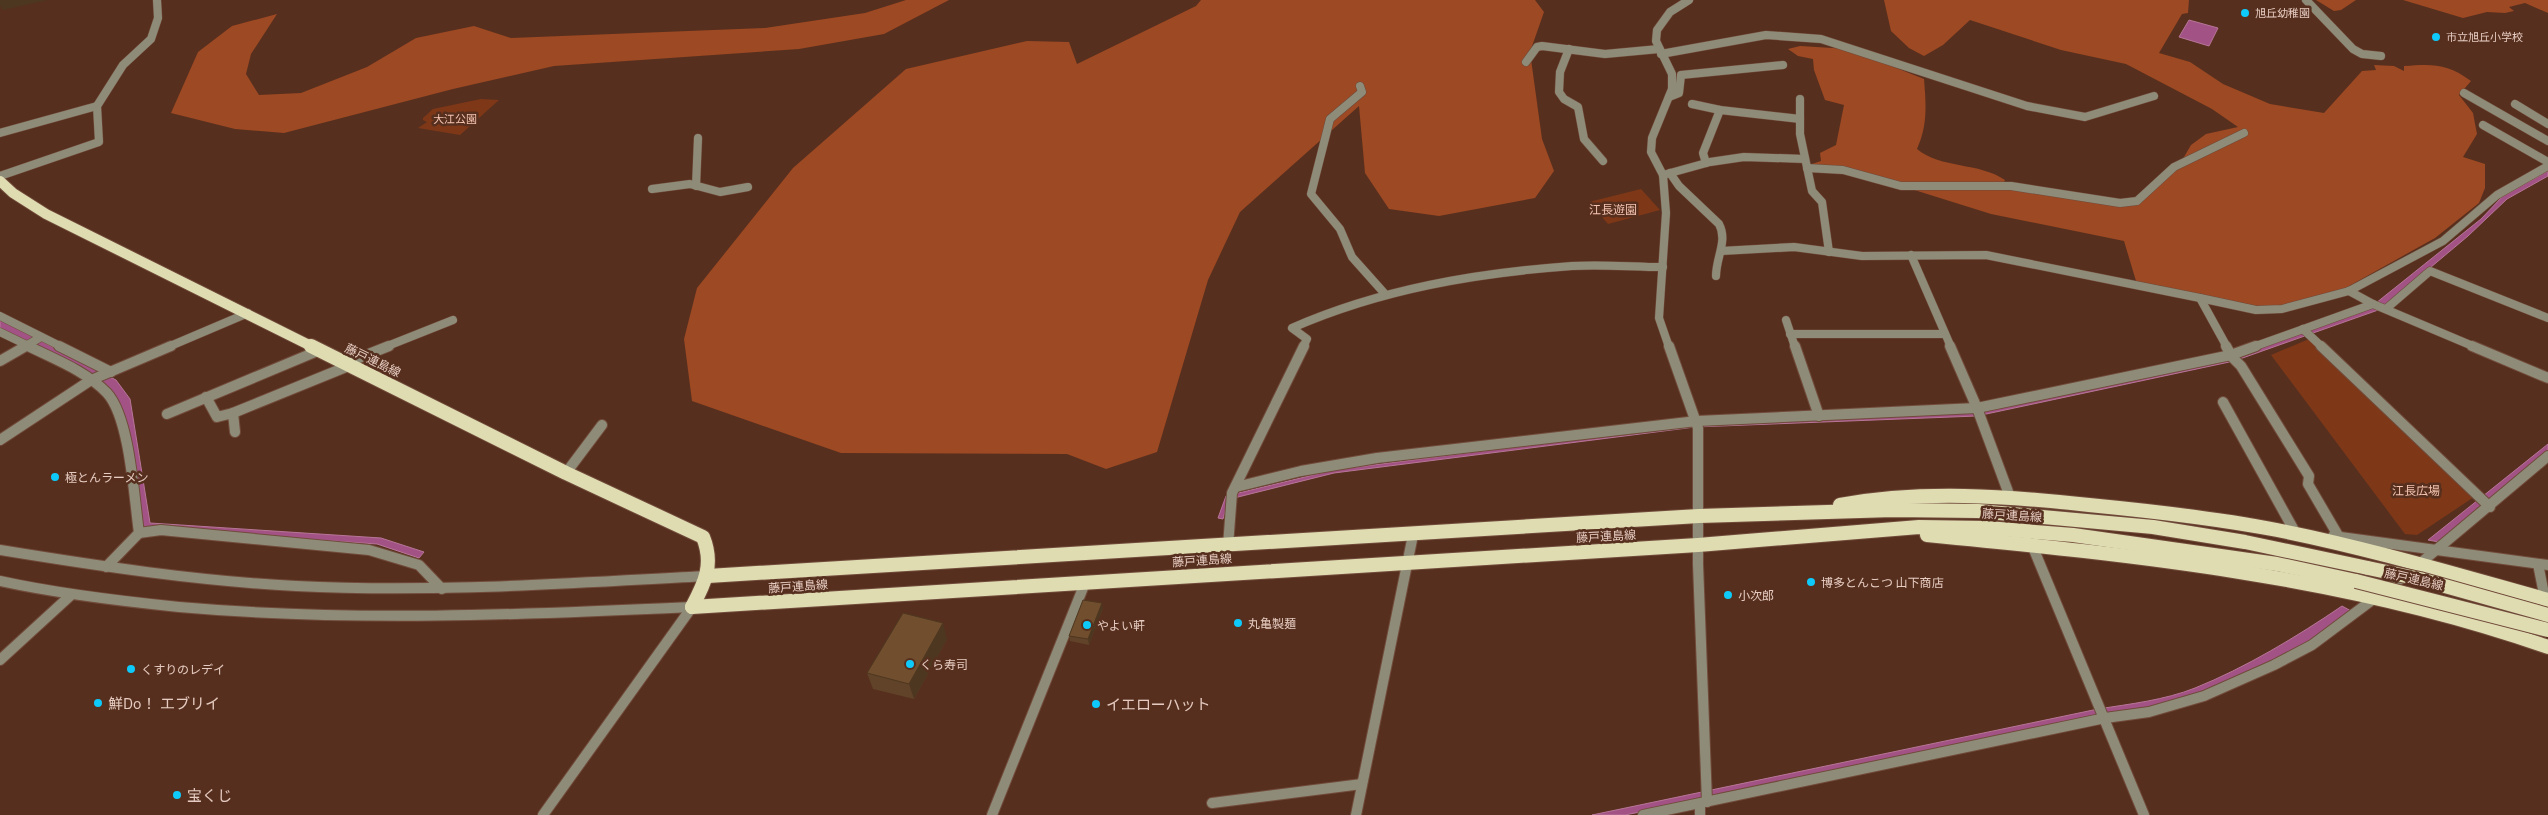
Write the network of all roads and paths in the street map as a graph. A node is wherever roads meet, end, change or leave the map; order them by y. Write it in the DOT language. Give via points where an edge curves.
graph roads {
  1 [pos="156,0"];
  2 [pos="1689,0"];
  3 [pos="2306,0"];
  4 [pos="1569,49"];
  5 [pos="1660,51"];
  6 [pos="2381,56"];
  7 [pos="1526,62"];
  8 [pos="1782,65"];
  9 [pos="1360,86"];
  10 [pos="2464,93"];
  11 [pos="2154,96"];
  12 [pos="1669,97"];
  13 [pos="1800,99"];
  14 [pos="1692,104"];
  15 [pos="2515,104"];
  16 [pos="97,106"];
  17 [pos="1720,110"];
  18 [pos="1800,119"];
  19 [pos="2548,124"];
  20 [pos="2483,125"];
  21 [pos="2244,133"];
  22 [pos="0,134"];
  23 [pos="698,138"];
  24 [pos="2548,141"];
  25 [pos="1805,159"];
  26 [pos="1603,161"];
  27 [pos="2548,162"];
  28 [pos="1706,163"];
  29 [pos="2548,166"];
  30 [pos="1807,168"];
  31 [pos="1667,174"];
  32 [pos="0,176"];
  33 [pos="0,181"];
  34 [pos="696,186"];
  35 [pos="748,187"];
  36 [pos="652,189"];
  37 [pos="1721,251"];
  38 [pos="1829,252"];
  39 [pos="1911,255"];
  40 [pos="1663,267"];
  41 [pos="1716,276"];
  42 [pos="2349,291"];
  43 [pos="1386,294"];
  44 [pos="2200,298"];
  45 [pos="2380,306"];
  46 [pos="248,313"];
  47 [pos="0,316"];
  48 [pos="2548,318"];
  49 [pos="453,320"];
  50 [pos="1786,320"];
  51 [pos="2306,331"];
  52 [pos="0,332"];
  53 [pos="1790,334"];
  54 [pos="1945,334"];
  55 [pos="40,337"];
  56 [pos="27,346"];
  57 [pos="320,350"];
  58 [pos="2233,358"];
  59 [pos="0,361"];
  60 [pos="348,364"];
  61 [pos="110,372"];
  62 [pos="2548,378"];
  63 [pos="92,379"];
  64 [pos="206,397"];
  65 [pos="2223,402"];
  66 [pos="1977,408"];
  67 [pos="233,413"];
  68 [pos="167,414"];
  69 [pos="1819,416"];
  70 [pos="1697,424"];
  71 [pos="602,426"];
  72 [pos="235,432"];
  73 [pos="0,440"];
  74 [pos="2548,456"];
  75 [pos="566,472"];
  76 [pos="1234,494"];
  77 [pos="2010,497"];
  78 [pos="2489,506"];
  79 [pos="1800,512"];
  80 [pos="1698,516"];
  81 [pos="1876,530"];
  82 [pos="2276,530"];
  83 [pos="2295,532"];
  84 [pos="139,533"];
  85 [pos="1413,535"];
  86 [pos="2339,537"];
  87 [pos="1698,545"];
  88 [pos="2032,545"];
  89 [pos="1228,546"];
  90 [pos="0,550"];
  91 [pos="2438,551"];
  92 [pos="1408,563"];
  93 [pos="2419,564"];
  94 [pos="2543,564"];
  95 [pos="106,568"];
  96 [pos="708,576"];
  97 [pos="0,581"];
  98 [pos="1085,583"];
  99 [pos="442,589"];
  100 [pos="71,595"];
  101 [pos="2375,599"];
  102 [pos="2547,600"];
  103 [pos="692,607"];
  104 [pos="2548,615"];
  105 [pos="2548,630"];
  106 [pos="2548,647"];
  107 [pos="0,660"];
  108 [pos="2104,714"];
  109 [pos="1362,784"];
  110 [pos="1704,803"];
  111 [pos="1212,804"];
  112 [pos="543,815"];
  113 [pos="992,815"];
  114 [pos="1356,815"];
  115 [pos="1643,815"];
  116 [pos="2144,815"];
  1 -- 16 [label="street" via="158,18 151,39 123,65"];
  2 -- 5 [label="street" via="1670,12 1657,30 1656,42"];
  3 -- 6 [label="street" via="2353,49 2362,54"];
  4 -- 5 [label="street" via="1605,54"];
  4 -- 7 [label="street" via="1537,47"];
  4 -- 26 [label="street" via="1562,65 1558,90 1560,95 1578,107 1584,138"];
  5 -- 11 [label="street" via="1753,36 1798,36 1840,44 2027,106 2073,116 2085,116"];
  5 -- 12 [label="street" via="1672,74"];
  8 -- 12 [label="street" via="1682,75 1679,93"];
  9 -- 43 [label="street" via="1362,92 1357,98 1330,119 1311,194 1340,229 1352,257"];
  10 -- 24 [label="street"];
  12 -- 31 [label="street" via="1652,138 1651,152"];
  13 -- 18 [label="street"];
  14 -- 17 [label="street"];
  15 -- 19 [label="street"];
  16 -- 22 [label="street"];
  16 -- 32 [label="street" via="99,142"];
  17 -- 18 [label="street"];
  17 -- 28 [label="street" via="1703,153"];
  18 -- 25 [label="street"];
  20 -- 27 [label="street"];
  21 -- 30 [label="street" via="2174,167 2137,200 2120,203 2011,186 1902,186 1843,170"];
  23 -- 34 [label="street" via="696,155 700,171"];
  25 -- 28 [label="street" via="1744,157"];
  25 -- 30 [label="street"];
  28 -- 31 [label="street"];
  29 -- 42 [label="street" via="2497,195 2443,242"];
  30 -- 38 [label="street" via="1812,191 1822,202"];
  31 -- 37 [label="street" via="1719,224 1726,239"];
  31 -- 40 [label="street"];
  33 -- 46 [label="main road, 藤戸連島線" via="46,214"];
  34 -- 35 [label="street" via="720,192"];
  34 -- 36 [label="street" via="681,184"];
  37 -- 38 [label="street" via="1794,247"];
  37 -- 41 [label="street"];
  38 -- 39 [label="street" via="1862,256"];
  39 -- 44 [label="street" via="1986,255"];
  39 -- 54 [label="street"];
  40 -- 43 [label="street" via="1573,266 1443,281"];
  40 -- 70 [label="street" via="1659,318"];
  42 -- 44 [label="street" via="2282,309 2256,310"];
  42 -- 45 [label="street"];
  43 -- 76 [label="street" via="1326,313 1292,328 1307,339"];
  44 -- 58 [label="street"];
  45 -- 48 [label="street" via="2430,271"];
  45 -- 51 [label="street"];
  45 -- 62 [label="street"];
  46 -- 57 [label="main road, 藤戸連島線"];
  46 -- 61 [label="street"];
  47 -- 55 [label="street"];
  49 -- 60 [label="street"];
  50 -- 53 [label="street"];
  51 -- 58 [label="street"];
  51 -- 78 [label="street"];
  52 -- 56 [label="street"];
  53 -- 54 [label="street"];
  53 -- 69 [label="street"];
  54 -- 66 [label="street"];
  55 -- 56 [label="street"];
  55 -- 61 [label="street"];
  56 -- 59 [label="street"];
  56 -- 63 [label="street"];
  57 -- 60 [label="main road, 藤戸連島線"];
  57 -- 64 [label="street"];
  58 -- 66 [label="street"];
  58 -- 86 [label="street" via="2309,476 2308,484"];
  60 -- 67 [label="street"];
  60 -- 75 [label="main road, 藤戸連島線"];
  61 -- 63 [label="street"];
  63 -- 73 [label="street"];
  63 -- 84 [label="street" via="113,401 123,435"];
  64 -- 67 [label="street" via="217,417"];
  64 -- 68 [label="street"];
  65 -- 83 [label="street"];
  66 -- 69 [label="street"];
  66 -- 77 [label="street"];
  67 -- 72 [label="street"];
  69 -- 70 [label="street"];
  70 -- 76 [label="street" via="1377,458 1301,472"];
  70 -- 80 [label="street"];
  71 -- 75 [label="street"];
  74 -- 78 [label="street"];
  75 -- 96 [label="main road, 藤戸連島線" via="703,538 710,551"];
  76 -- 89 [label="street"];
  77 -- 79 [label="main road" via="1878,498"];
  77 -- 82 [label="main road" via="2119,508"];
  78 -- 91 [label="street"];
  79 -- 80 [label="main road, 藤戸連島線"];
  79 -- 104 [label="main road, 藤戸連島線, bridge" via="1978,511 2153,527 2245,542 2420,579"];
  80 -- 85 [label="main road, 藤戸連島線"];
  80 -- 87 [label="street"];
  81 -- 87 [label="main road, 藤戸連島線"];
  81 -- 88 [label="main road"];
  81 -- 105 [label="main road, 藤戸連島線, bridge" via="1987,528 2073,535 2277,564 2469,608"];
  82 -- 83 [label="street"];
  82 -- 93 [label="main road"];
  83 -- 86 [label="street"];
  84 -- 95 [label="street"];
  84 -- 99 [label="street" via="161,530 369,550 419,565"];
  85 -- 89 [label="main road, 藤戸連島線"];
  85 -- 92 [label="street"];
  86 -- 91 [label="street"];
  87 -- 92 [label="main road, 藤戸連島線"];
  87 -- 110 [label="street"];
  88 -- 101 [label="main road" via="2160,560"];
  88 -- 108 [label="street"];
  89 -- 96 [label="main road, 藤戸連島線"];
  90 -- 95 [label="street"];
  91 -- 93 [label="street"];
  91 -- 94 [label="street"];
  92 -- 98 [label="main road, 藤戸連島線"];
  92 -- 109 [label="street"];
  93 -- 101 [label="street"];
  93 -- 102 [label="main road"];
  94 -- 102 [label="street"];
  95 -- 99 [label="street" via="297,586"];
  96 -- 99 [label="street"];
  96 -- 103 [label="main road, 藤戸連島線"];
  97 -- 100 [label="street"];
  98 -- 103 [label="main road, 藤戸連島線"];
  98 -- 113 [label="street"];
  100 -- 103 [label="street" via="186,608 341,617 452,617"];
  100 -- 107 [label="street"];
  101 -- 106 [label="main road" via="2470,621"];
  101 -- 108 [label="street" via="2312,645 2204,696 2149,712"];
  103 -- 112 [label="street"];
  108 -- 110 [label="street"];
  108 -- 116 [label="street"];
  109 -- 111 [label="street"];
  109 -- 114 [label="street"];
  110 -- 115 [label="street"];
}
